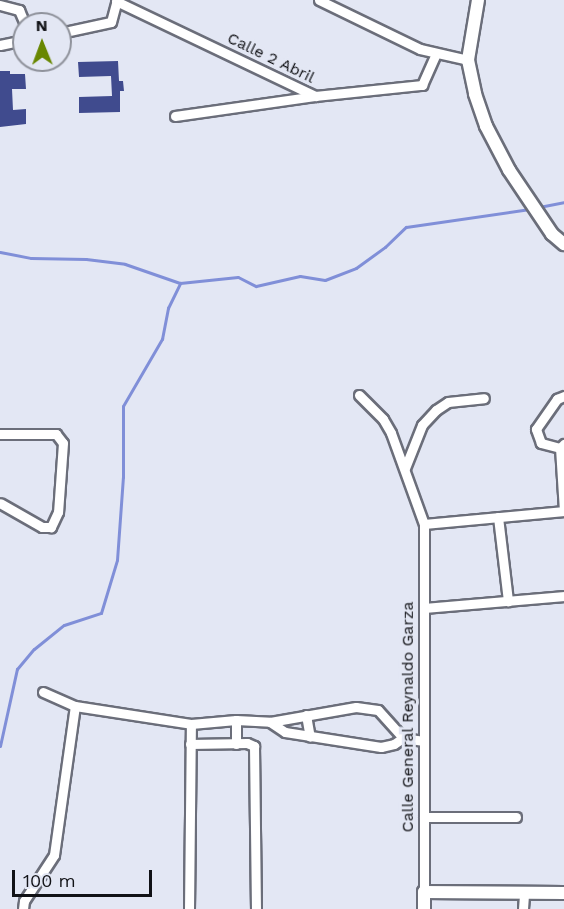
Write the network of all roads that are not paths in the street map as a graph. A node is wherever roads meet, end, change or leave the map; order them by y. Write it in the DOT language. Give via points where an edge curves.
graph roads {
  1 [pos="116,0"];
  2 [pos="319,0"];
  3 [pos="478,0"];
  4 [pos="0,5"];
  5 [pos="20,12"];
  6 [pos="72,30"];
  7 [pos="436,52"];
  8 [pos="468,60"];
  9 [pos="315,96"];
  10 [pos="175,116"];
  11 [pos="564,244"];
  12 [pos="359,395"];
  13 [pos="564,396"];
  14 [pos="484,398"];
  15 [pos="0,434"];
  16 [pos="562,446"];
  17 [pos="405,468"];
  18 [pos="0,502"];
  19 [pos="564,511"];
  20 [pos="498,517"];
  21 [pos="424,524"];
  22 [pos="564,596"];
  23 [pos="508,601"];
  24 [pos="424,608"];
  25 [pos="43,693"];
  26 [pos="75,706"];
  27 [pos="306,715"];
  28 [pos="236,720"];
  29 [pos="270,722"];
  30 [pos="190,724"];
  31 [pos="310,736"];
  32 [pos="403,738"];
  33 [pos="424,741"];
  34 [pos="190,744"];
  35 [pos="236,744"];
  36 [pos="424,817"];
  37 [pos="516,817"];
  38 [pos="424,892"];
  39 [pos="524,893"];
  40 [pos="564,893"];
  41 [pos="23,909"];
  42 [pos="189,909"];
  43 [pos="256,909"];
  44 [pos="424,909"];
  45 [pos="524,909"];
  1 -- 6 [label="street" via="111,22"];
  1 -- 9 [label="street, Calle 2 Abril"];
  2 -- 7 [label="street" via="404,42"];
  3 -- 8 [label="street"];
  4 -- 5 [label="street"];
  7 -- 8 [label="street"];
  7 -- 9 [label="street, Calle 2 Abril" via="422,85"];
  8 -- 11 [label="street" via="486,126 509,170 552,234"];
  9 -- 10 [label="street"];
  12 -- 17 [label="street, Calle General Reynaldo Garza" via="383,419"];
  13 -- 16 [label="street" via="557,399 536,429 541,442"];
  14 -- 17 [label="street" via="448,402 436,410 422,425"];
  15 -- 18 [label="street" via="57,434 63,443 58,512 51,527 42,527"];
  16 -- 19 [label="street"];
  17 -- 21 [label="street, Calle General Reynaldo Garza"];
  19 -- 20 [label="street"];
  20 -- 21 [label="street"];
  20 -- 23 [label="street"];
  21 -- 24 [label="street, Calle General Reynaldo Garza"];
  22 -- 23 [label="street"];
  23 -- 24 [label="street"];
  24 -- 33 [label="street, Calle General Reynaldo Garza"];
  25 -- 26 [label="street"];
  26 -- 30 [label="street"];
  26 -- 41 [label="street" via="54,855 24,901"];
  27 -- 29 [label="street"];
  27 -- 31 [label="street"];
  27 -- 32 [label="street" via="356,707 378,710"];
  28 -- 29 [label="street"];
  28 -- 30 [label="street"];
  28 -- 35 [label="street"];
  29 -- 31 [label="street" via="285,732"];
  30 -- 34 [label="street"];
  31 -- 32 [label="street" via="381,747"];
  32 -- 33 [label="street"];
  33 -- 36 [label="street, Calle General Reynaldo Garza"];
  34 -- 35 [label="street"];
  34 -- 42 [label="street"];
  35 -- 43 [label="street" via="254,746"];
  36 -- 37 [label="street"];
  36 -- 38 [label="street, Calle General Reynaldo Garza"];
  38 -- 39 [label="street"];
  38 -- 44 [label="street, Calle General Reynaldo Garza"];
  39 -- 40 [label="street"];
  39 -- 45 [label="street"];
}
